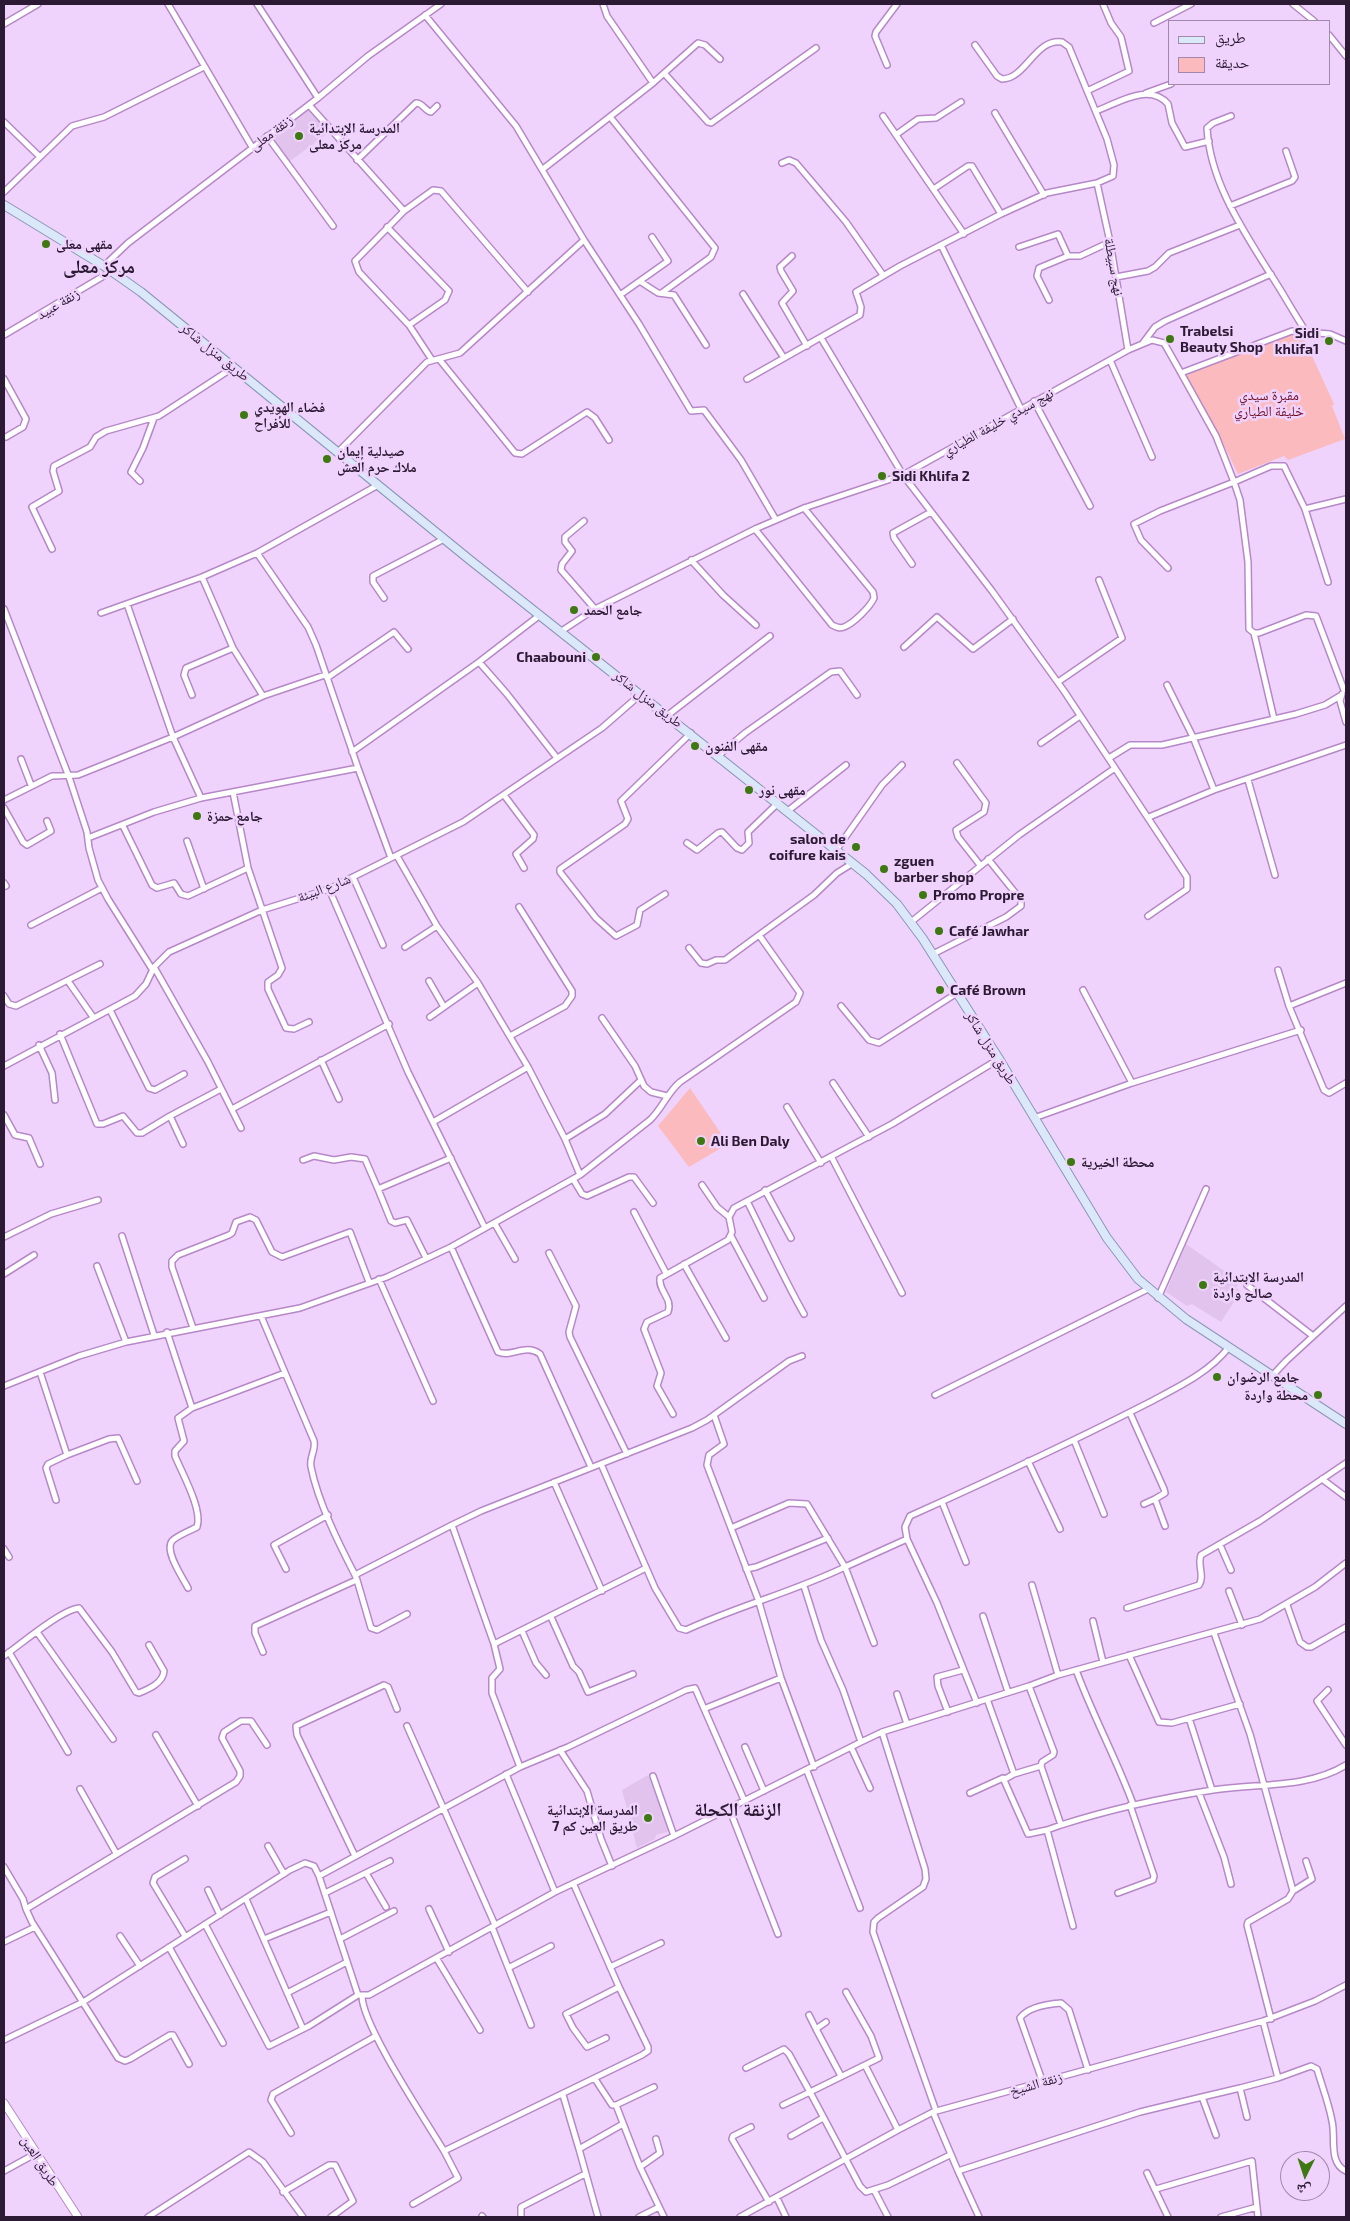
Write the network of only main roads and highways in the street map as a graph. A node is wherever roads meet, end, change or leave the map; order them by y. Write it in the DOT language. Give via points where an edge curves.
graph roads {
  1 [pos="4,205"];
  2 [pos="1346,1424"];
  3 [pos="4,2103"];
  4 [pos="78,2217"];
  1 -- 2 [label="main road, طريق منزل شاكر" via="112,271 560,632 789,810 882,888 933,954 1107,1238 1148,1290 1186,1319"];
  3 -- 4 [label="main road, طريق العين"];
}
